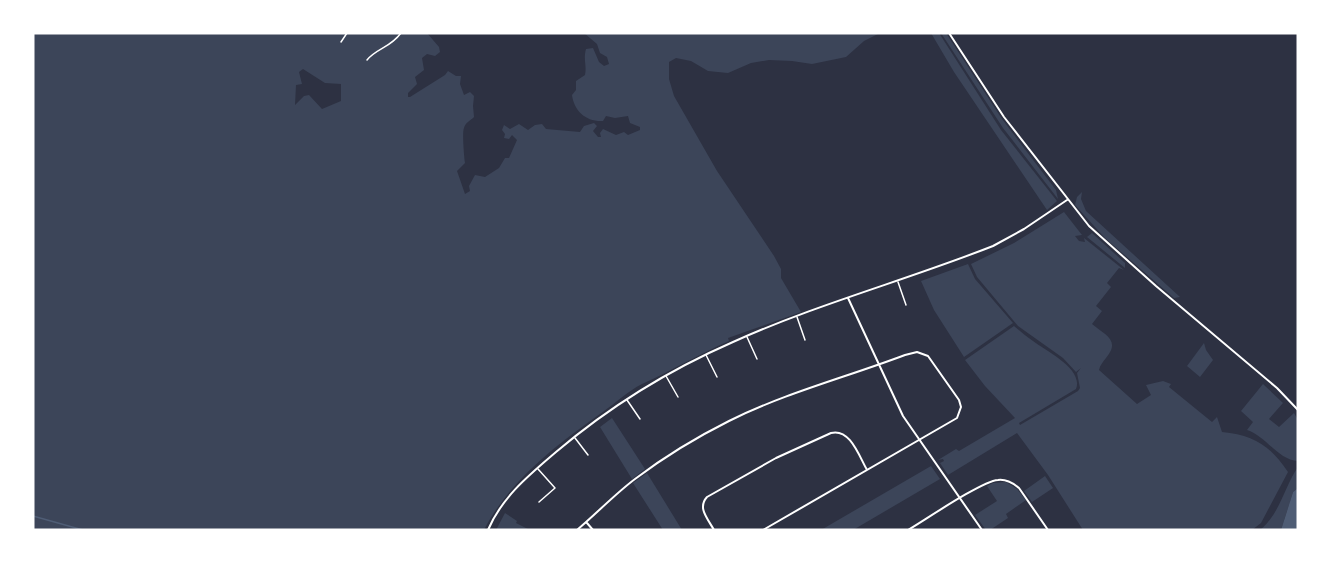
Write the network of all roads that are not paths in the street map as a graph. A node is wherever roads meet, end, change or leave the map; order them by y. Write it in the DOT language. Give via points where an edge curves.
graph roads {
  1 [pos="950,33"];
  2 [pos="1067,200"];
  3 [pos="897,281"];
  4 [pos="848,298"];
  5 [pos="906,304"];
  6 [pos="796,317"];
  7 [pos="747,336"];
  8 [pos="805,340"];
  9 [pos="706,354"];
  10 [pos="757,359"];
  11 [pos="878,365"];
  12 [pos="665,375"];
  13 [pos="717,377"];
  14 [pos="678,397"];
  15 [pos="626,399"];
  16 [pos="1298,410"];
  17 [pos="640,419"];
  18 [pos="574,437"];
  19 [pos="919,441"];
  20 [pos="588,456"];
  21 [pos="537,468"];
  22 [pos="867,470"];
  23 [pos="959,499"];
  24 [pos="539,502"];
  25 [pos="587,523"];
  26 [pos="488,530"];
  27 [pos="577,530"];
  28 [pos="593,530"];
  29 [pos="714,530"];
  30 [pos="763,530"];
  31 [pos="908,530"];
  32 [pos="982,530"];
  33 [pos="1048,530"];
  1 -- 2 [label="street" via="1004,117"];
  2 -- 3 [label="street" via="993,246"];
  2 -- 16 [label="street" via="1103,240"];
  3 -- 4 [label="street"];
  3 -- 5 [label="lane"];
  4 -- 6 [label="street"];
  4 -- 11 [label="street"];
  6 -- 7 [label="street"];
  6 -- 8 [label="lane"];
  7 -- 9 [label="street"];
  7 -- 10 [label="lane"];
  9 -- 12 [label="street"];
  9 -- 13 [label="lane"];
  11 -- 19 [label="street"];
  11 -- 19 [label="street" via="913,352 925,354 959,400 957,418"];
  11 -- 25 [label="street" via="774,401 727,422 642,474"];
  12 -- 14 [label="lane"];
  12 -- 15 [label="street"];
  15 -- 17 [label="lane"];
  15 -- 18 [label="street"];
  18 -- 20 [label="lane"];
  18 -- 21 [label="street"];
  19 -- 22 [label="street"];
  19 -- 23 [label="street"];
  21 -- 24 [label="lane" via="555,488"];
  21 -- 26 [label="street" via="508,497"];
  22 -- 29 [label="street" via="845,434 831,433 776,458 707,497 702,508"];
  22 -- 30 [label="street"];
  23 -- 31 [label="street"];
  23 -- 32 [label="street"];
  23 -- 33 [label="street" via="992,481 1013,483"];
  25 -- 27 [label="street"];
  25 -- 28 [label="street"];
}
